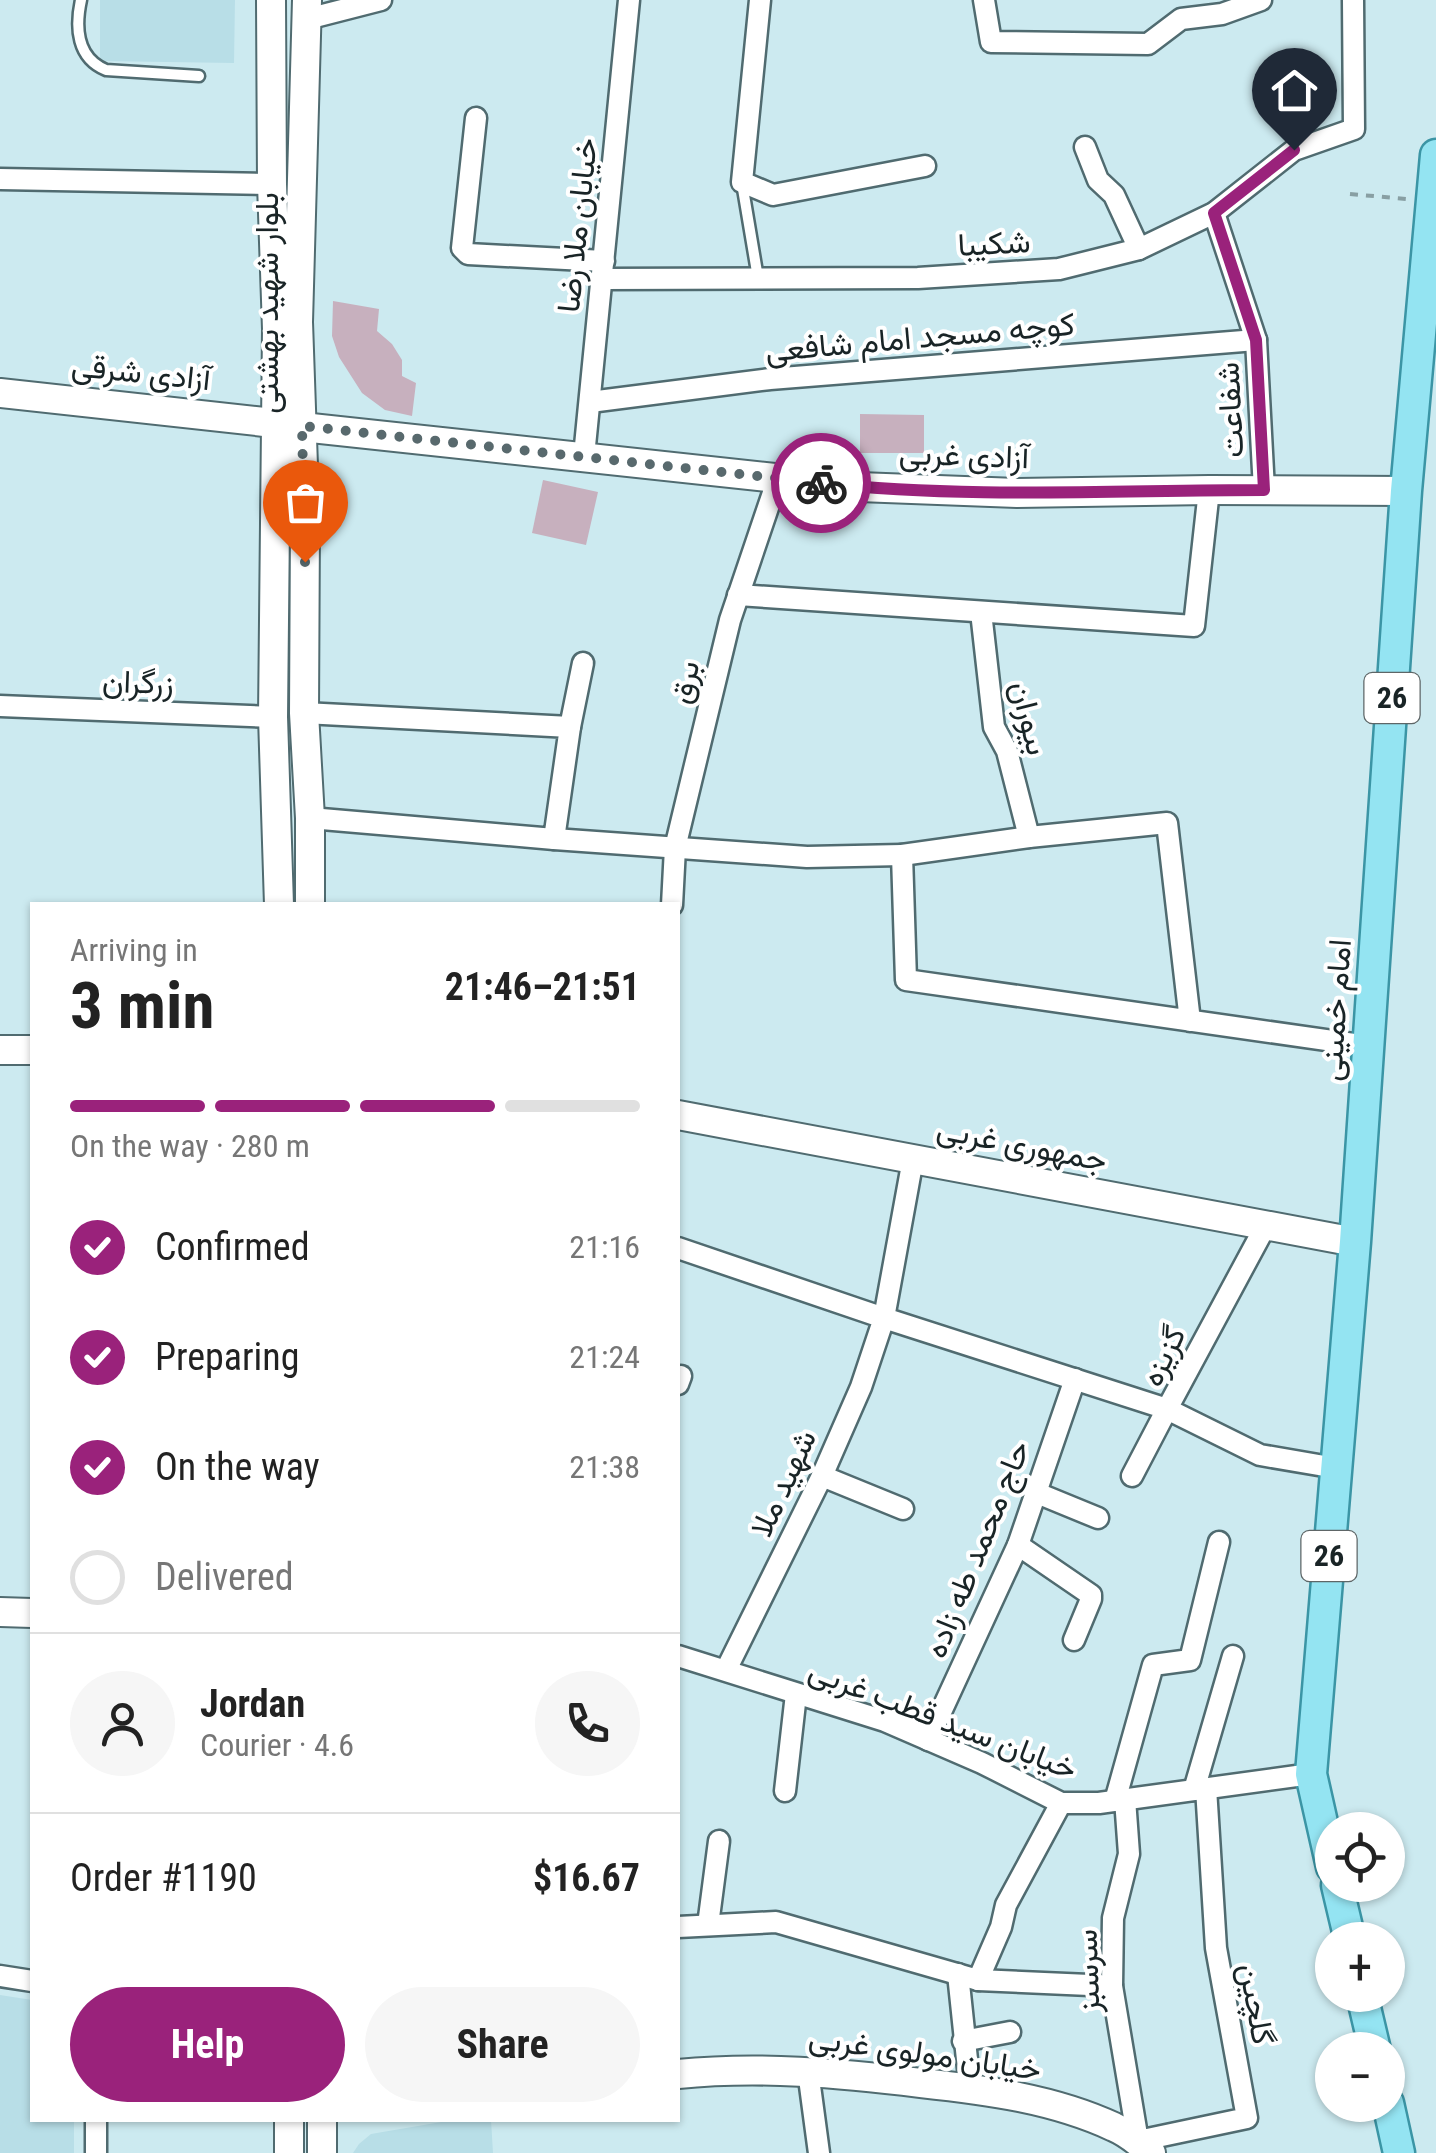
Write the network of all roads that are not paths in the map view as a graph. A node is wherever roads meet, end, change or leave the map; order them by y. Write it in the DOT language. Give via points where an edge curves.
graph roads {
  1 [pos="81,0"];
  2 [pos="271,0"];
  3 [pos="381,0"];
  4 [pos="629,0"];
  5 [pos="760,0"];
  6 [pos="984,0"];
  7 [pos="1261,0"];
  8 [pos="1352,0"];
  9 [pos="307,9"];
  10 [pos="199,76"];
  11 [pos="476,118"];
  12 [pos="1085,147"];
  13 [pos="1436,155"];
  14 [pos="925,166"];
  15 [pos="0,179"];
  16 [pos="742,182"];
  17 [pos="272,184"];
  18 [pos="1214,213"];
  19 [pos="1139,249"];
  20 [pos="603,270"];
  21 [pos="758,278"];
  22 [pos="1256,340"];
  23 [pos="0,392"];
  24 [pos="590,402"];
  25 [pos="288,425"];
  26 [pos="344,431"];
  27 [pos="584,456"];
  28 [pos="778,478"];
  29 [pos="1210,490"];
  30 [pos="1264,490"];
  31 [pos="1406,491"];
  32 [pos="738,596"];
  33 [pos="980,612"];
  34 [pos="583,662"];
  35 [pos="0,706"];
  36 [pos="304,712"];
  37 [pos="273,717"];
  38 [pos="570,728"];
  39 [pos="310,818"];
  40 [pos="1029,837"];
  41 [pos="554,839"];
  42 [pos="675,848"];
  43 [pos="902,855"];
  44 [pos="278,902"];
  45 [pos="310,902"];
  46 [pos="672,902"];
  47 [pos="1190,1020"];
  48 [pos="1368,1046"];
  49 [pos="0,1050"];
  50 [pos="30,1050"];
  51 [pos="680,1114"];
  52 [pos="913,1159"];
  53 [pos="1266,1225"];
  54 [pos="1354,1242"];
  55 [pos="680,1249"];
  56 [pos="884,1318"];
  57 [pos="1075,1379"];
  58 [pos="1167,1409"];
  59 [pos="1336,1468"];
  60 [pos="822,1476"];
  61 [pos="1132,1476"];
  62 [pos="1036,1493"];
  63 [pos="904,1509"];
  64 [pos="1098,1518"];
  65 [pos="1219,1542"];
  66 [pos="1018,1545"];
  67 [pos="0,1612"];
  68 [pos="30,1613"];
  69 [pos="1074,1640"];
  70 [pos="1233,1656"];
  71 [pos="680,1657"];
  72 [pos="726,1670"];
  73 [pos="796,1694"];
  74 [pos="928,1740"];
  75 [pos="1311,1774"];
  76 [pos="1200,1789"];
  77 [pos="785,1791"];
  78 [pos="1120,1800"];
  79 [pos="1062,1803"];
  80 [pos="1320,1812"];
  81 [pos="719,1841"];
  82 [pos="708,1926"];
  83 [pos="680,1927"];
  84 [pos="0,1976"];
  85 [pos="968,1977"];
  86 [pos="30,1981"];
  87 [pos="1112,1986"];
  88 [pos="1010,2032"];
  89 [pos="963,2040"];
  90 [pos="808,2072"];
  91 [pos="680,2074"];
  92 [pos="970,2088"];
  93 [pos="96,2122"];
  94 [pos="322,2122"];
  95 [pos="1392,2122"];
  96 [pos="1145,2147"];
  97 [pos="96,2153"];
  98 [pos="322,2153"];
  99 [pos="819,2153"];
  100 [pos="1399,2153"];
  1 -- 10 [label="lane" via="78,35 95,66"];
  2 -- 17 [label="street, بلوار شهید بهشتی"];
  3 -- 9 [label="street"];
  4 -- 20 [label="street, خیابان ملا رضا"];
  5 -- 16 [label="street"];
  6 -- 7 [label="street" via="991,42 1148,44 1181,19"];
  8 -- 18 [label="street, شکیبا" via="1354,129 1294,150"];
  9 -- 25 [label="street, بلوار شهید بهشتی" via="298,322"];
  11 -- 20 [label="street, شکیبا" via="462,248 468,254"];
  12 -- 19 [label="street"];
  13 -- 31 [label="main road, امام خمینی / 26"];
  14 -- 16 [label="street" via="773,194"];
  15 -- 17 [label="street"];
  16 -- 21 [label="lane"];
  17 -- 25 [label="street, بلوار شهید بهشتی" via="276,329"];
  18 -- 19 [label="street, شکیبا"];
  18 -- 22 [label="street, شفاعت"];
  19 -- 21 [label="street, شکیبا" via="1060,270"];
  20 -- 21 [label="street, شکیبا"];
  20 -- 24 [label="street, خیابان ملا رضا"];
  22 -- 24 [label="street, کوچه مسجد امام شافعی" via="770,379"];
  22 -- 30 [label="street, شفاعت"];
  23 -- 25 [label="street, آزادی شرقی"];
  24 -- 27 [label="street, خیابان ملا رضا"];
  25 -- 26 [label="street, آزادی شرقی"];
  25 -- 36 [label="street, بلوار شهید بهشتی" via="305,524"];
  25 -- 37 [label="street, بلوار شهید بهشتی" via="274,490"];
  26 -- 27 [label="street, آزادی غربی"];
  27 -- 28 [label="street, آزادی غربی"];
  28 -- 29 [label="street, آزادی غربی" via="1017,494"];
  28 -- 32 [label="street, برق"];
  29 -- 30 [label="street, آزادی غربی"];
  29 -- 33 [label="street" via="1194,626"];
  30 -- 31 [label="street, آزادی غربی"];
  31 -- 48 [label="main road, امام خمینی / 26"];
  32 -- 33 [label="street"];
  32 -- 42 [label="street, برق"];
  33 -- 40 [label="street, بیوران" via="994,727 1007,751"];
  34 -- 38 [label="street"];
  35 -- 37 [label="street, زرگران"];
  36 -- 38 [label="street"];
  36 -- 39 [label="street, بلوار شهید بهشتی"];
  37 -- 44 [label="street, بلوار شهید بهشتی"];
  38 -- 41 [label="street"];
  39 -- 41 [label="street"];
  39 -- 45 [label="street, بلوار شهید بهشتی"];
  40 -- 43 [label="street"];
  40 -- 47 [label="street" via="1167,823"];
  41 -- 42 [label="street"];
  42 -- 43 [label="street"];
  42 -- 46 [label="street, برق"];
  43 -- 47 [label="street" via="906,980"];
  47 -- 48 [label="street"];
  48 -- 54 [label="main road, امام خمینی / 26"];
  49 -- 50 [label="street"];
  51 -- 52 [label="street, جمهوری غربی"];
  52 -- 53 [label="street, جمهوری غربی"];
  52 -- 56 [label="street, شهید ملا"];
  53 -- 54 [label="street, جمهوری غربی"];
  53 -- 58 [label="street, گزیزه"];
  54 -- 59 [label="main road, امام خمینی / 26"];
  55 -- 56 [label="street"];
  56 -- 57 [label="street"];
  56 -- 60 [label="street, شهید ملا"];
  57 -- 58 [label="street"];
  57 -- 62 [label="street, حاج محمد طه زاده"];
  58 -- 59 [label="street, گزیزه" via="1260,1455"];
  58 -- 61 [label="street"];
  59 -- 75 [label="main road, امام خمینی / 26"];
  60 -- 63 [label="street"];
  60 -- 72 [label="street, شهید ملا"];
  62 -- 64 [label="street"];
  62 -- 66 [label="street, حاج محمد طه زاده"];
  65 -- 78 [label="street" via="1190,1660 1153,1665"];
  66 -- 69 [label="street" via="1091,1595"];
  66 -- 74 [label="street, حاج محمد طه زاده"];
  67 -- 68 [label="street"];
  70 -- 76 [label="street"];
  71 -- 72 [label="street, خیابان سید قطب غربی"];
  72 -- 73 [label="street, خیابان سید قطب غربی"];
  73 -- 74 [label="street, خیابان سید قطب غربی"];
  73 -- 77 [label="street"];
  74 -- 79 [label="street, خیابان سید قطب غربی"];
  75 -- 76 [label="street, خیابان سید قطب غربی"];
  75 -- 80 [label="main road, امام خمینی / 26"];
  76 -- 78 [label="street, خیابان سید قطب غربی"];
  76 -- 96 [label="street, گلچین" via="1216,1948 1246,2118"];
  78 -- 79 [label="street, خیابان سید قطب غربی"];
  78 -- 87 [label="street, سرسبز" via="1130,1854 1113,1918"];
  79 -- 85 [label="street" via="1006,1905 1001,1927"];
  81 -- 82 [label="street"];
  82 -- 83 [label="street"];
  82 -- 85 [label="street" via="776,1922"];
  84 -- 86 [label="street"];
  85 -- 87 [label="street"];
  85 -- 89 [label="street"];
  87 -- 96 [label="street, سرسبز"];
  88 -- 89 [label="street"];
  89 -- 92 [label="street"];
  90 -- 91 [label="street, خیابان مولوی غربی"];
  90 -- 92 [label="street, خیابان مولوی غربی"];
  90 -- 99 [label="street"];
  92 -- 96 [label="street, خیابان مولوی غربی" via="1073,2111"];
  93 -- 97 [label="street"];
  94 -- 98 [label="street"];
  95 -- 100 [label="main road"];
}
